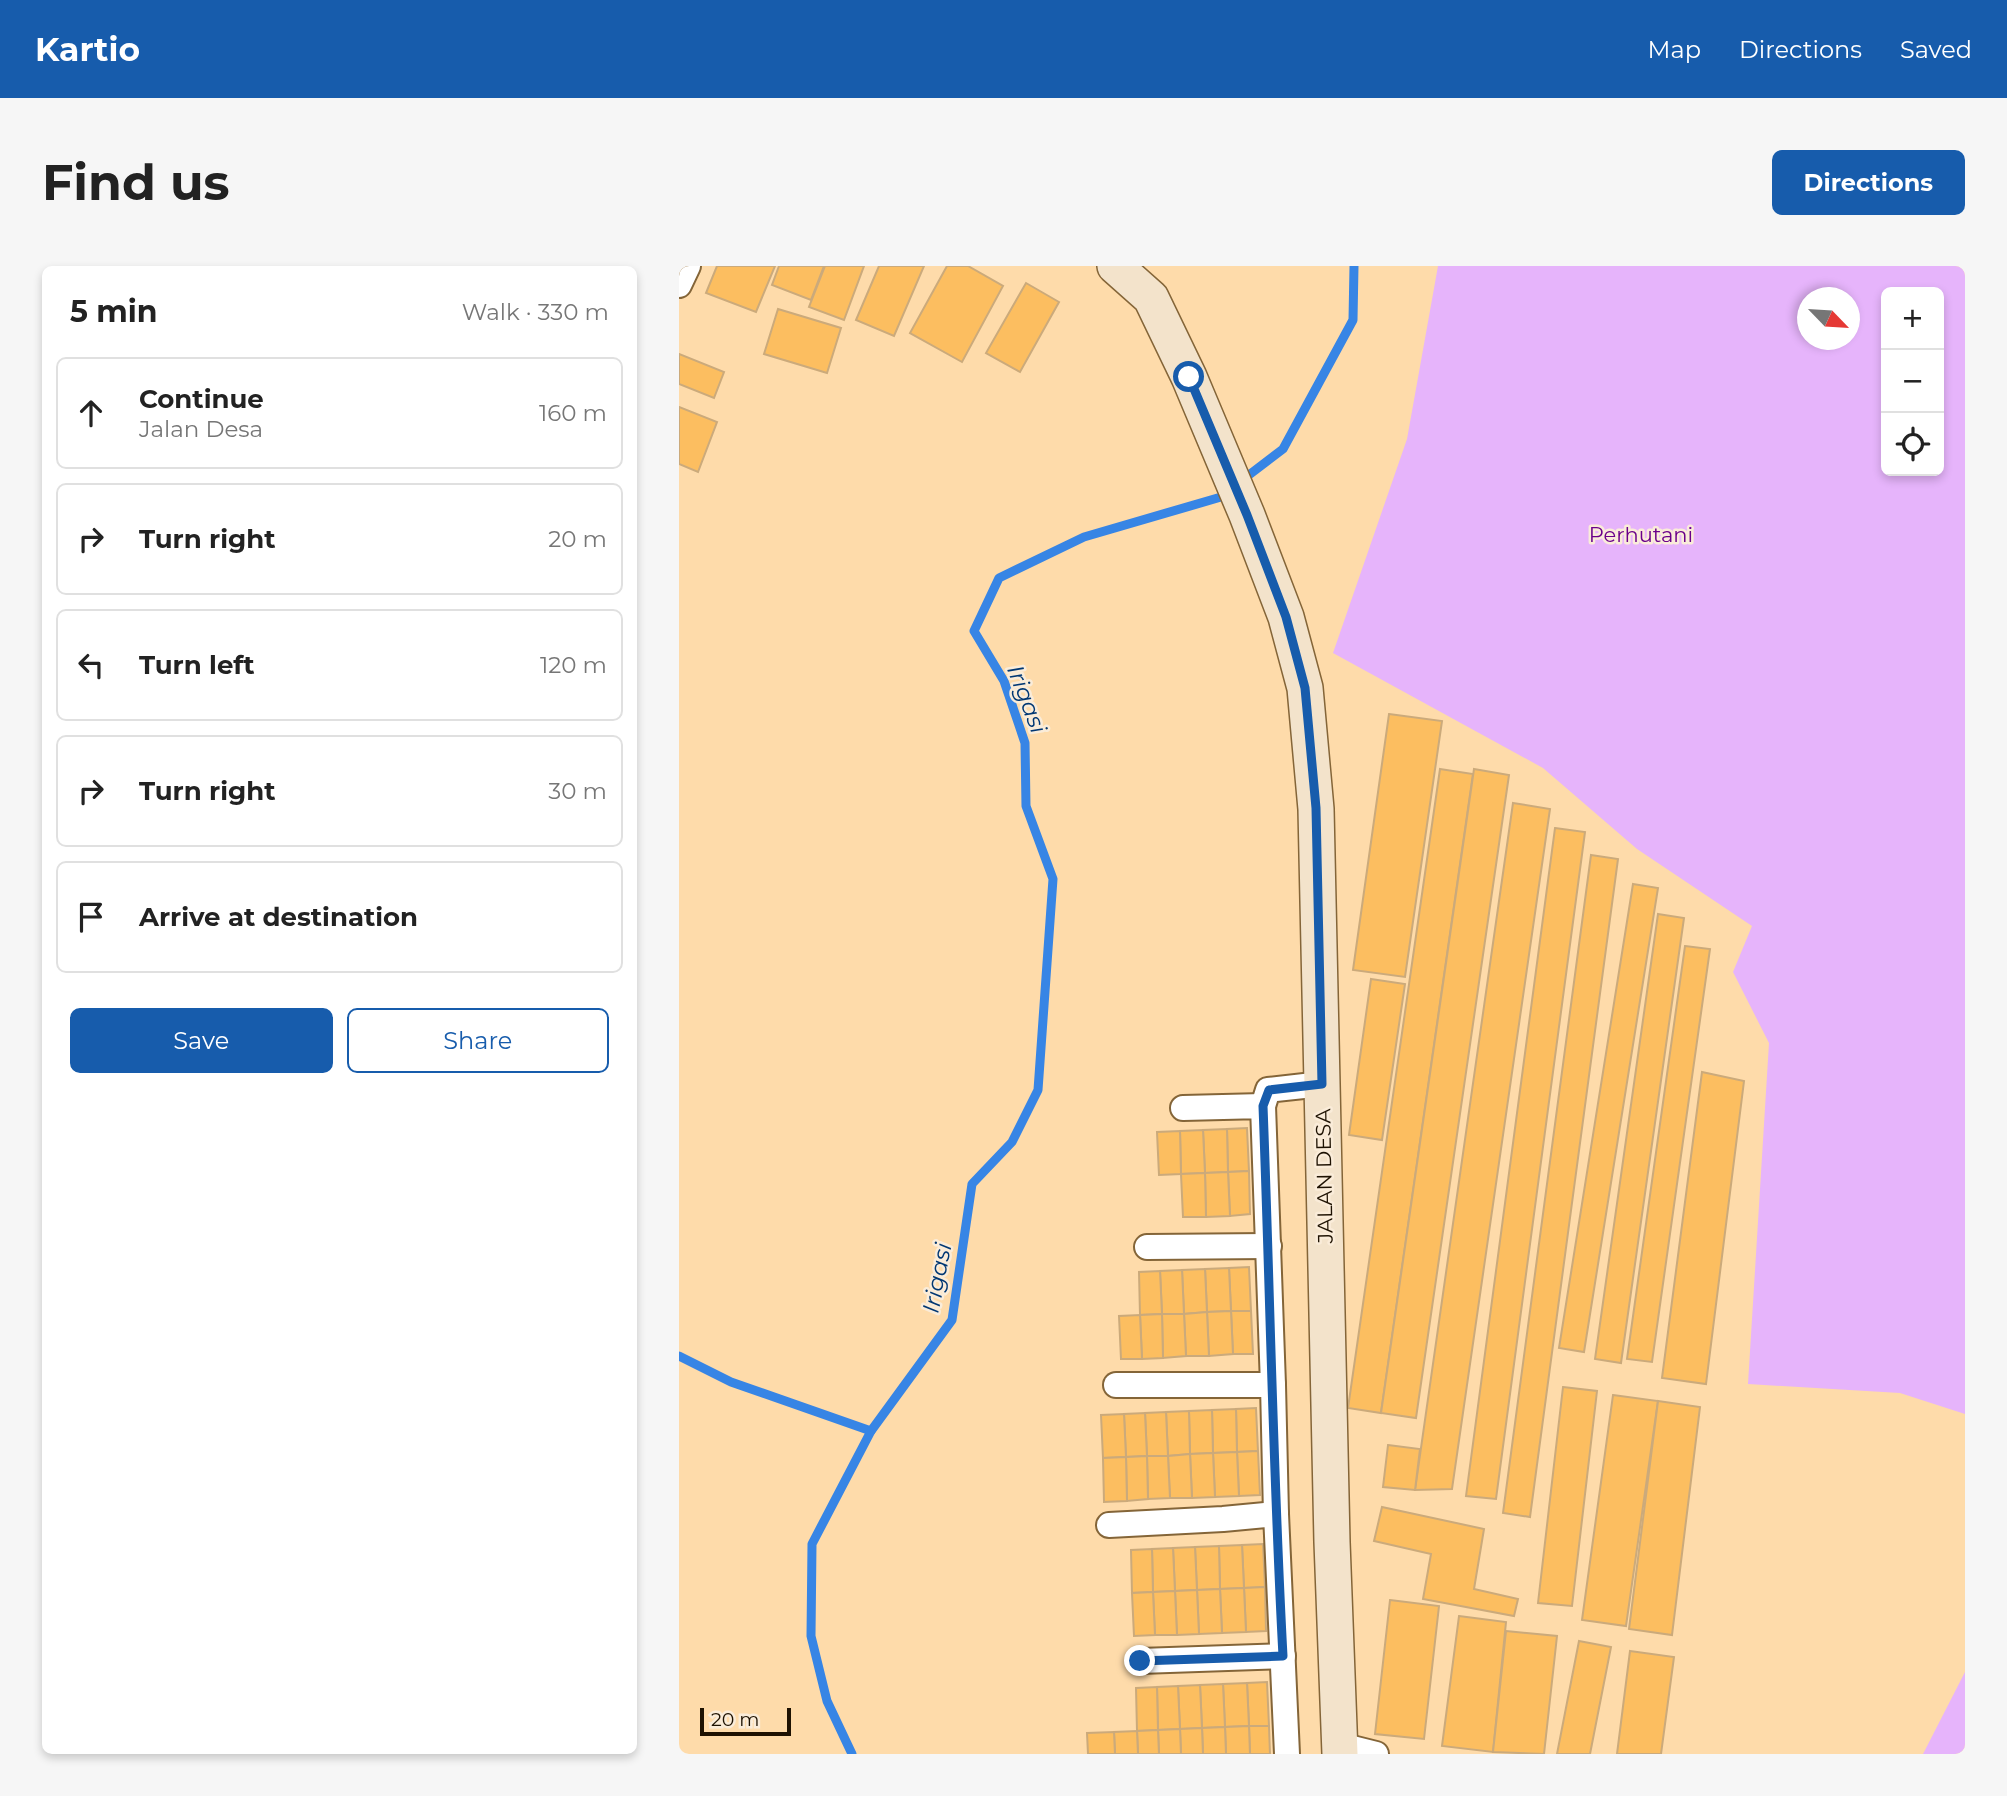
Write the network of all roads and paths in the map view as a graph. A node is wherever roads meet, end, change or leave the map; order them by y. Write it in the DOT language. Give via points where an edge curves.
graph roads {
  1 [pos="688,266"];
  2 [pos="1115,266"];
  3 [pos="679,285"];
  4 [pos="1322,1084"];
  5 [pos="1263,1106"];
  6 [pos="1183,1108"];
  7 [pos="1269,1246"];
  8 [pos="1147,1248"];
  9 [pos="1116,1385"];
  10 [pos="1273,1385"];
  11 [pos="1276,1514"];
  12 [pos="1109,1525"];
  13 [pos="1283,1656"];
  14 [pos="1140,1661"];
  15 [pos="1340,1750"];
  16 [pos="1287,1754"];
  17 [pos="1376,1754"];
  1 -- 3 [label="street"];
  2 -- 4 [label="street, JALAN DESA" via="1151,298 1189,377 1286,617 1305,688 1316,808"];
  4 -- 5 [label="street" via="1269,1090"];
  4 -- 15 [label="street, JALAN DESA"];
  5 -- 6 [label="street"];
  5 -- 7 [label="street"];
  7 -- 8 [label="street"];
  7 -- 10 [label="street"];
  9 -- 10 [label="street"];
  10 -- 11 [label="street"];
  11 -- 12 [label="street"];
  11 -- 13 [label="street"];
  13 -- 14 [label="street"];
  13 -- 16 [label="street"];
  15 -- 17 [label="street"];
}
